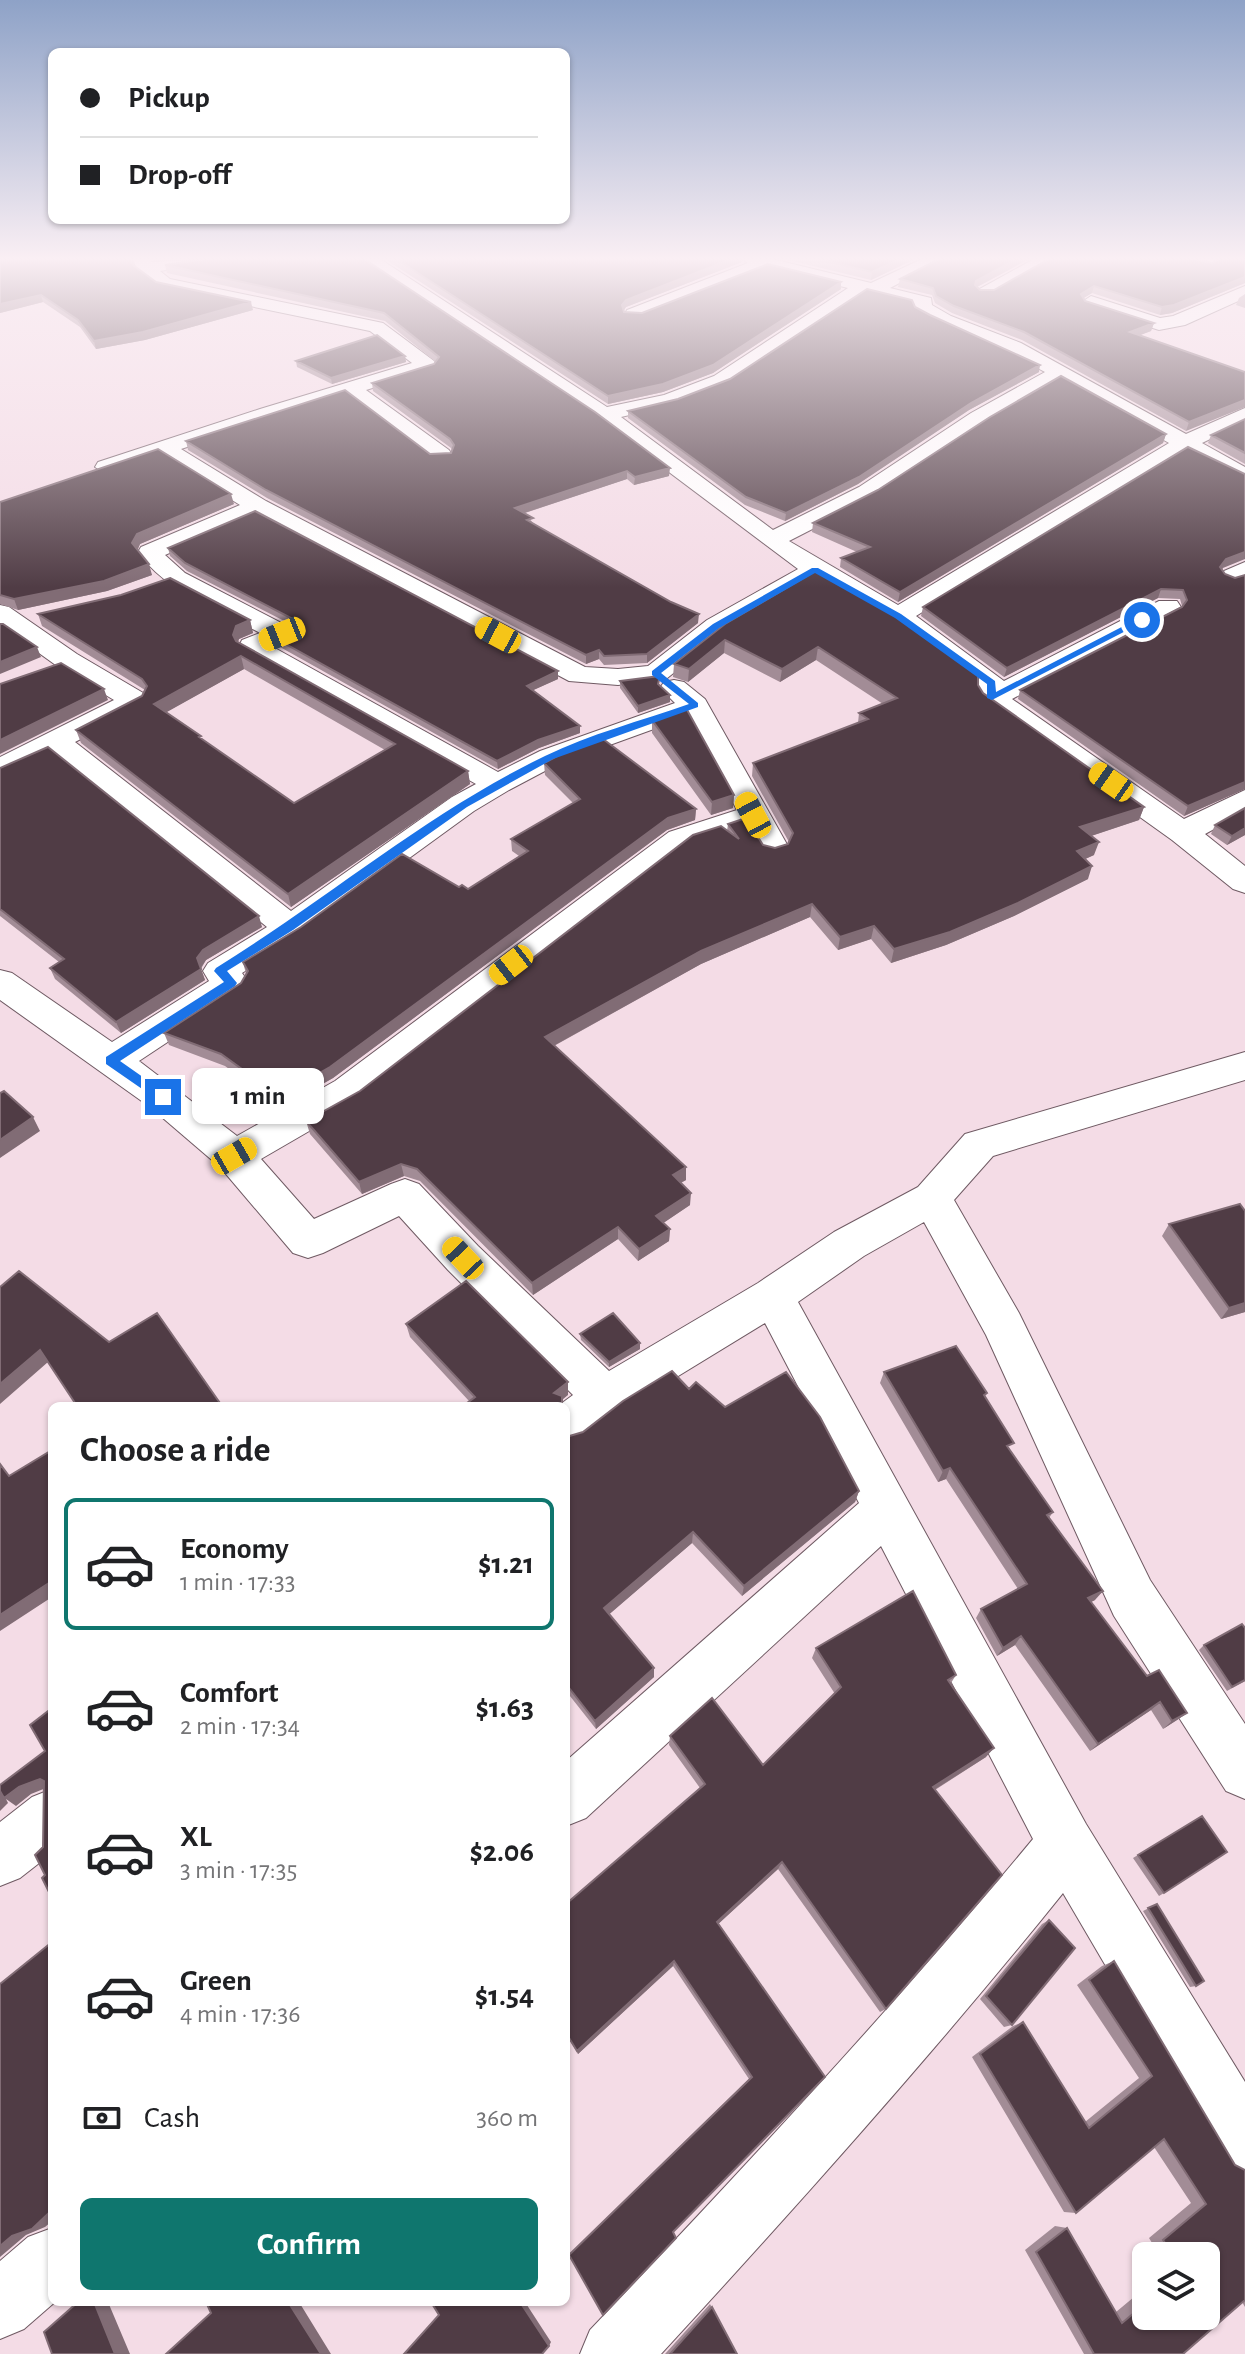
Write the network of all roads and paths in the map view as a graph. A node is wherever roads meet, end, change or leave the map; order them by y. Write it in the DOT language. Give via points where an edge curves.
graph roads {
  1 [pos="413,369"];
  2 [pos="535,369"];
  3 [pos="739,369"];
  4 [pos="1054,369"];
  5 [pos="1060,372"];
  6 [pos="349,387"];
  7 [pos="604,414"];
  8 [pos="1245,414"];
  9 [pos="1186,442"];
  10 [pos="163,448"];
  11 [pos="441,455"];
  12 [pos="89,473"];
  13 [pos="1245,476"];
  14 [pos="258,506"];
  15 [pos="771,540"];
  16 [pos="815,569"];
  17 [pos="1168,607"];
  18 [pos="51,616"];
  19 [pos="898,616"];
  20 [pos="3,620"];
  21 [pos="67,660"];
  22 [pos="40,671"];
  23 [pos="656,673"];
  24 [pos="992,698"];
  25 [pos="695,705"];
  26 [pos="55,741"];
  27 [pos="0,769"];
  28 [pos="498,784"];
  29 [pos="1245,799"];
  30 [pos="753,815"];
  31 [pos="1183,833"];
  32 [pos="773,848"];
  33 [pos="1245,882"];
  34 [pos="290,928"];
  35 [pos="0,982"];
  36 [pos="111,1061"];
  37 [pos="1245,1066"];
  38 [pos="234,1156"];
  39 [pos="932,1198"];
  40 [pos="773,1296"];
  41 [pos="605,1397"];
  42 [pos="570,1424"];
  43 [pos="886,1510"];
  44 [pos="1245,1772"];
  45 [pos="570,1794"];
  46 [pos="48,1820"];
  47 [pos="1066,1844"];
  48 [pos="0,1858"];
  49 [pos="1245,2141"];
  50 [pos="48,2264"];
  51 [pos="0,2305"];
  52 [pos="614,2354"];
  1 -- 6 [label="street"];
  2 -- 7 [label="street"];
  3 -- 7 [label="street" via="670,400"];
  4 -- 5 [label="street"];
  5 -- 9 [label="street"];
  5 -- 15 [label="street" via="867,492"];
  6 -- 10 [label="street"];
  6 -- 11 [label="street"];
  7 -- 15 [label="street"];
  8 -- 9 [label="street"];
  9 -- 13 [label="street"];
  9 -- 19 [label="street"];
  10 -- 12 [label="street"];
  10 -- 14 [label="street"];
  14 -- 23 [label="street" via="579,675"];
  14 -- 28 [label="street" via="150,552 164,583 282,634 252,646"];
  15 -- 16 [label="street"];
  16 -- 19 [label="street"];
  16 -- 23 [label="street" via="716,626"];
  17 -- 24 [label="street"];
  18 -- 20 [label="street"];
  19 -- 24 [label="street" via="992,683"];
  20 -- 21 [label="street"];
  21 -- 22 [label="street"];
  21 -- 26 [label="street" via="135,700"];
  23 -- 25 [label="street"];
  24 -- 31 [label="street"];
  25 -- 28 [label="street" via="550,757"];
  25 -- 30 [label="street"];
  26 -- 27 [label="street"];
  26 -- 34 [label="street"];
  28 -- 34 [label="street"];
  29 -- 31 [label="street"];
  30 -- 32 [label="street"];
  30 -- 38 [label="street" via="680,839 348,1091"];
  31 -- 33 [label="street"];
  34 -- 36 [label="street" via="220,971 231,983"];
  35 -- 36 [label="street"];
  36 -- 38 [label="street"];
  37 -- 39 [label="street" via="979,1145"];
  38 -- 41 [label="street" via="308,1241 405,1195"];
  39 -- 40 [label="street" via="849,1244"];
  39 -- 44 [label="street" via="1004,1326 1132,1598"];
  40 -- 41 [label="street"];
  40 -- 43 [label="street"];
  41 -- 42 [label="street"];
  43 -- 45 [label="street"];
  43 -- 47 [label="street"];
  46 -- 48 [label="street"];
  47 -- 49 [label="street"];
  47 -- 52 [label="street" via="951,1985"];
  50 -- 51 [label="street"];
}
